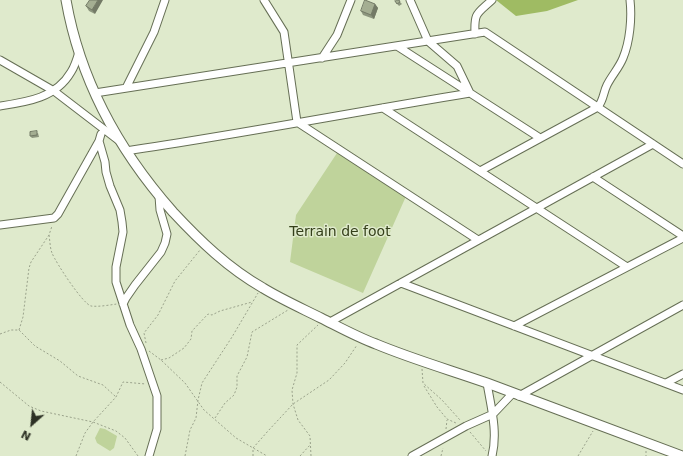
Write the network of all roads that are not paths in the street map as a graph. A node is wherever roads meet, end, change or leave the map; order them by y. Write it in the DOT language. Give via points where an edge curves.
graph roads {
  1 [pos="165,0"];
  2 [pos="264,0"];
  3 [pos="351,0"];
  4 [pos="410,0"];
  5 [pos="492,0"];
  6 [pos="630,0"];
  7 [pos="65,1"];
  8 [pos="475,34"];
  9 [pos="428,41"];
  10 [pos="396,46"];
  11 [pos="80,52"];
  12 [pos="322,58"];
  13 [pos="0,60"];
  14 [pos="288,63"];
  15 [pos="126,88"];
  16 [pos="54,91"];
  17 [pos="95,93"];
  18 [pos="470,93"];
  19 [pos="0,106"];
  20 [pos="598,107"];
  21 [pos="383,108"];
  22 [pos="296,122"];
  23 [pos="540,138"];
  24 [pos="120,142"];
  25 [pos="653,144"];
  26 [pos="126,151"];
  27 [pos="683,164"];
  28 [pos="480,171"];
  29 [pos="593,177"];
  30 [pos="159,196"];
  31 [pos="536,208"];
  32 [pos="0,225"];
  33 [pos="683,237"];
  34 [pos="478,240"];
  35 [pos="627,267"];
  36 [pos="401,283"];
  37 [pos="123,304"];
  38 [pos="683,305"];
  39 [pos="327,321"];
  40 [pos="514,326"];
  41 [pos="592,355"];
  42 [pos="683,374"];
  43 [pos="486,383"];
  44 [pos="666,383"];
  45 [pos="683,390"];
  46 [pos="516,394"];
  47 [pos="493,414"];
  48 [pos="489,454"];
  49 [pos="149,456"];
  50 [pos="412,456"];
  51 [pos="682,456"];
  1 -- 15 [label="street" via="154,32"];
  2 -- 14 [label="street" via="284,32"];
  3 -- 12 [label="street" via="337,35"];
  4 -- 9 [label="street"];
  5 -- 8 [label="street" via="476,15"];
  6 -- 20 [label="street" via="631,20 623,58 607,84 603,101"];
  7 -- 11 [label="main road"];
  8 -- 9 [label="street"];
  8 -- 20 [label="street" via="485,32"];
  9 -- 10 [label="street"];
  9 -- 18 [label="street" via="457,66"];
  10 -- 12 [label="street"];
  10 -- 18 [label="street"];
  11 -- 16 [label="street" via="67,79"];
  11 -- 17 [label="main road"];
  12 -- 14 [label="street"];
  13 -- 16 [label="street"];
  14 -- 15 [label="street"];
  14 -- 22 [label="street"];
  15 -- 17 [label="street"];
  16 -- 19 [label="street" via="43,97"];
  16 -- 24 [label="street"];
  17 -- 24 [label="main road"];
  18 -- 21 [label="street"];
  18 -- 23 [label="street"];
  20 -- 23 [label="street"];
  20 -- 25 [label="street"];
  21 -- 22 [label="street"];
  21 -- 28 [label="street"];
  22 -- 26 [label="street"];
  22 -- 34 [label="street"];
  23 -- 28 [label="street"];
  24 -- 26 [label="main road"];
  25 -- 27 [label="street"];
  25 -- 29 [label="street"];
  26 -- 30 [label="main road"];
  28 -- 31 [label="street"];
  29 -- 31 [label="street"];
  29 -- 33 [label="street"];
  30 -- 37 [label="street" via="166,234 165,243"];
  30 -- 39 [label="main road" via="204,245 234,269 261,287"];
  31 -- 34 [label="street"];
  31 -- 35 [label="street"];
  32 -- 37 [label="street" via="54,218 100,138 110,186 122,222 123,232 116,274"];
  33 -- 35 [label="street"];
  34 -- 36 [label="street"];
  35 -- 40 [label="street"];
  36 -- 39 [label="street"];
  36 -- 40 [label="street"];
  37 -- 49 [label="street" via="134,334 144,349 157,396 157,429"];
  38 -- 41 [label="street"];
  39 -- 43 [label="main road" via="362,338"];
  40 -- 41 [label="street"];
  41 -- 44 [label="street"];
  41 -- 46 [label="street"];
  42 -- 44 [label="street"];
  43 -- 46 [label="main road"];
  43 -- 47 [label="street"];
  44 -- 45 [label="street"];
  46 -- 47 [label="street"];
  46 -- 51 [label="main road"];
  47 -- 48 [label="street" via="494,447"];
  47 -- 50 [label="street"];
}
